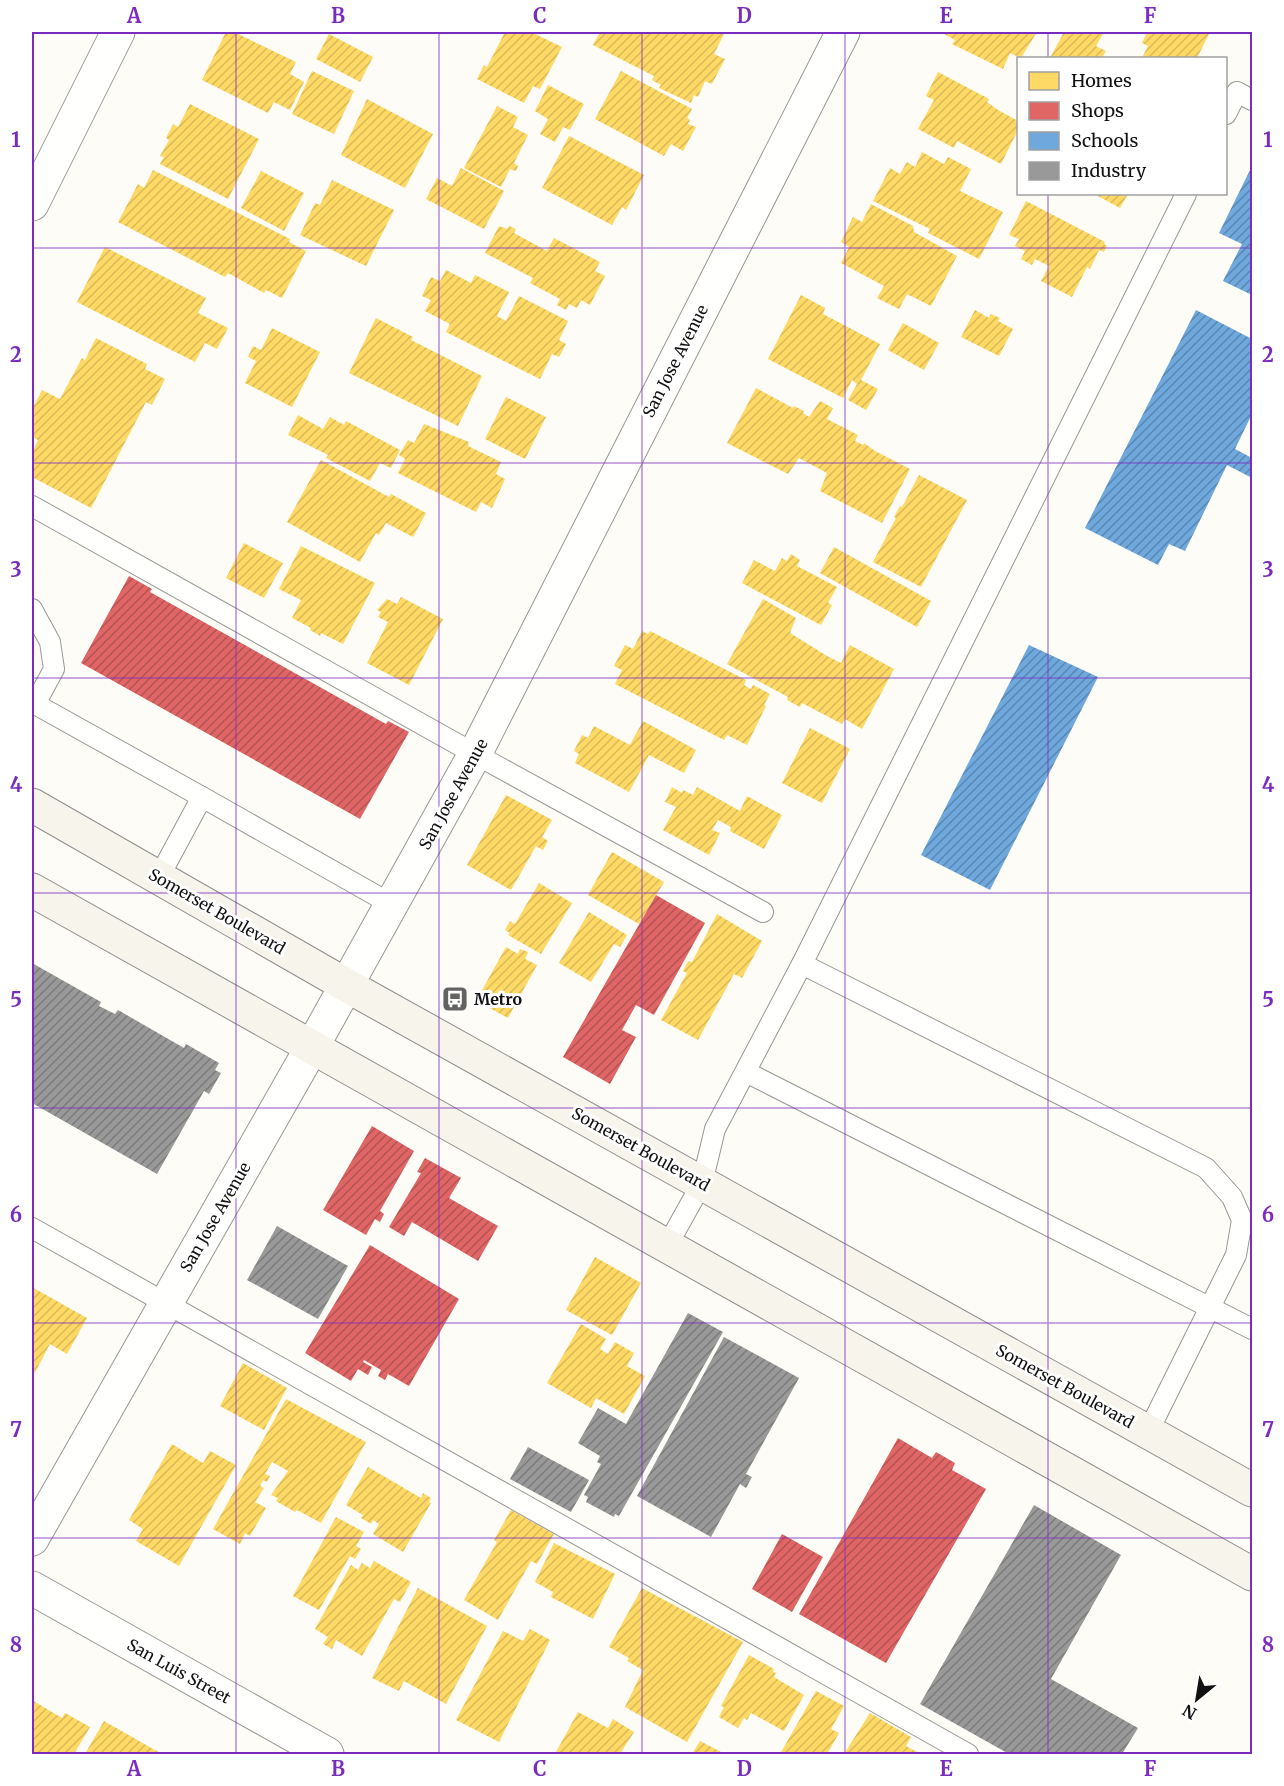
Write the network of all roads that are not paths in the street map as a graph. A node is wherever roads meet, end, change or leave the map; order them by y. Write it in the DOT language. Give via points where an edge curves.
graph roads {
  1 [pos="118,32"];
  2 [pos="843,32"];
  3 [pos="1252,100"];
  4 [pos="1227,112"];
  5 [pos="1185,195"];
  6 [pos="32,204"];
  7 [pos="32,506"];
  8 [pos="32,609"];
  9 [pos="475,754"];
  10 [pos="202,797"];
  11 [pos="32,805"];
  12 [pos="159,877"];
  13 [pos="32,890"];
  14 [pos="392,904"];
  15 [pos="763,912"];
  16 [pos="801,963"];
  17 [pos="346,985"];
  18 [pos="312,1047"];
  19 [pos="746,1072"];
  20 [pos="702,1183"];
  21 [pos="32,1228"];
  22 [pos="667,1246"];
  23 [pos="166,1303"];
  24 [pos="1211,1307"];
  25 [pos="1252,1329"];
  26 [pos="1148,1432"];
  27 [pos="1252,1490"];
  28 [pos="32,1539"];
  29 [pos="1252,1574"];
  30 [pos="32,1588"];
  31 [pos="327,1755"];
  32 [pos="968,1755"];
  1 -- 6 [label="street"];
  2 -- 9 [label="street, San Jose Avenue"];
  3 -- 4 [label="lane" via="1237,92"];
  5 -- 16 [label="lane"];
  7 -- 9 [label="lane"];
  8 -- 10 [label="lane" via="50,642 54,669 35,704"];
  9 -- 14 [label="street, San Jose Avenue"];
  9 -- 15 [label="lane"];
  10 -- 12 [label="lane"];
  10 -- 14 [label="lane"];
  11 -- 12 [label="main road, Somerset Boulevard"];
  12 -- 17 [label="main road, Somerset Boulevard"];
  13 -- 18 [label="main road"];
  14 -- 17 [label="street, San Jose Avenue"];
  16 -- 19 [label="lane"];
  16 -- 24 [label="lane" via="1206,1168 1232,1197 1242,1220 1236,1255"];
  17 -- 18 [label="street, San Jose Avenue"];
  17 -- 20 [label="main road, Somerset Boulevard"];
  18 -- 22 [label="main road"];
  18 -- 23 [label="street, San Jose Avenue"];
  19 -- 20 [label="lane" via="715,1129"];
  19 -- 24 [label="lane"];
  20 -- 22 [label="lane"];
  20 -- 26 [label="main road, Somerset Boulevard"];
  21 -- 23 [label="lane"];
  22 -- 29 [label="main road"];
  23 -- 28 [label="street, San Jose Avenue"];
  23 -- 32 [label="lane"];
  24 -- 25 [label="lane"];
  24 -- 26 [label="lane"];
  26 -- 27 [label="main road, Somerset Boulevard"];
  30 -- 31 [label="street, San Luis Street"];
}
